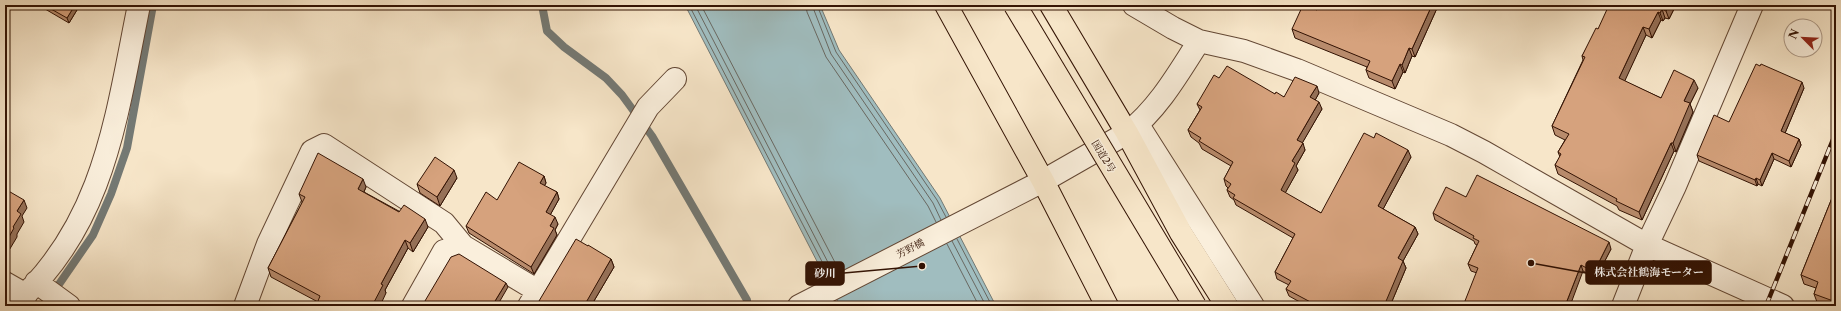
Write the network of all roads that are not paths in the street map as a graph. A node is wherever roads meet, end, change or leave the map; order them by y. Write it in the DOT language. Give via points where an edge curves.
graph roads {
  1 [pos="139,5"];
  2 [pos="946,5"];
  3 [pos="1015,5"];
  4 [pos="1051,5"];
  5 [pos="1134,5"];
  6 [pos="1752,5"];
  7 [pos="1199,41"];
  8 [pos="675,79"];
  9 [pos="1132,129"];
  10 [pos="1043,181"];
  11 [pos="1647,245"];
  12 [pos="464,246"];
  13 [pos="5,283"];
  14 [pos="42,297"];
  15 [pos="534,299"];
  16 [pos="245,306"];
  17 [pos="413,306"];
  18 [pos="799,306"];
  19 [pos="1108,306"];
  20 [pos="1195,306"];
  21 [pos="1227,306"];
  22 [pos="1253,306"];
  23 [pos="1624,306"];
  24 [pos="1783,306"];
  1 -- 14 [label="street" via="112,137 92,196"];
  2 -- 10 [label="highway"];
  3 -- 20 [label="highway, 国道2号, bridge"];
  4 -- 9 [label="highway"];
  5 -- 7 [label="street"];
  6 -- 11 [label="street" via="1675,186"];
  7 -- 9 [label="street, 芳野橋" via="1162,98"];
  7 -- 11 [label="street" via="1244,52 1297,70 1451,135"];
  8 -- 15 [label="street" via="641,118"];
  9 -- 10 [label="street, 芳野橋"];
  9 -- 21 [label="highway" via="1181,233"];
  9 -- 22 [label="street"];
  10 -- 18 [label="street, 芳野橋"];
  10 -- 19 [label="highway"];
  11 -- 23 [label="street"];
  11 -- 24 [label="street"];
  12 -- 15 [label="street"];
  12 -- 16 [label="street" via="444,223 324,145 312,151 268,244"];
  12 -- 17 [label="street" via="444,251"];
  13 -- 14 [label="street"];
}
